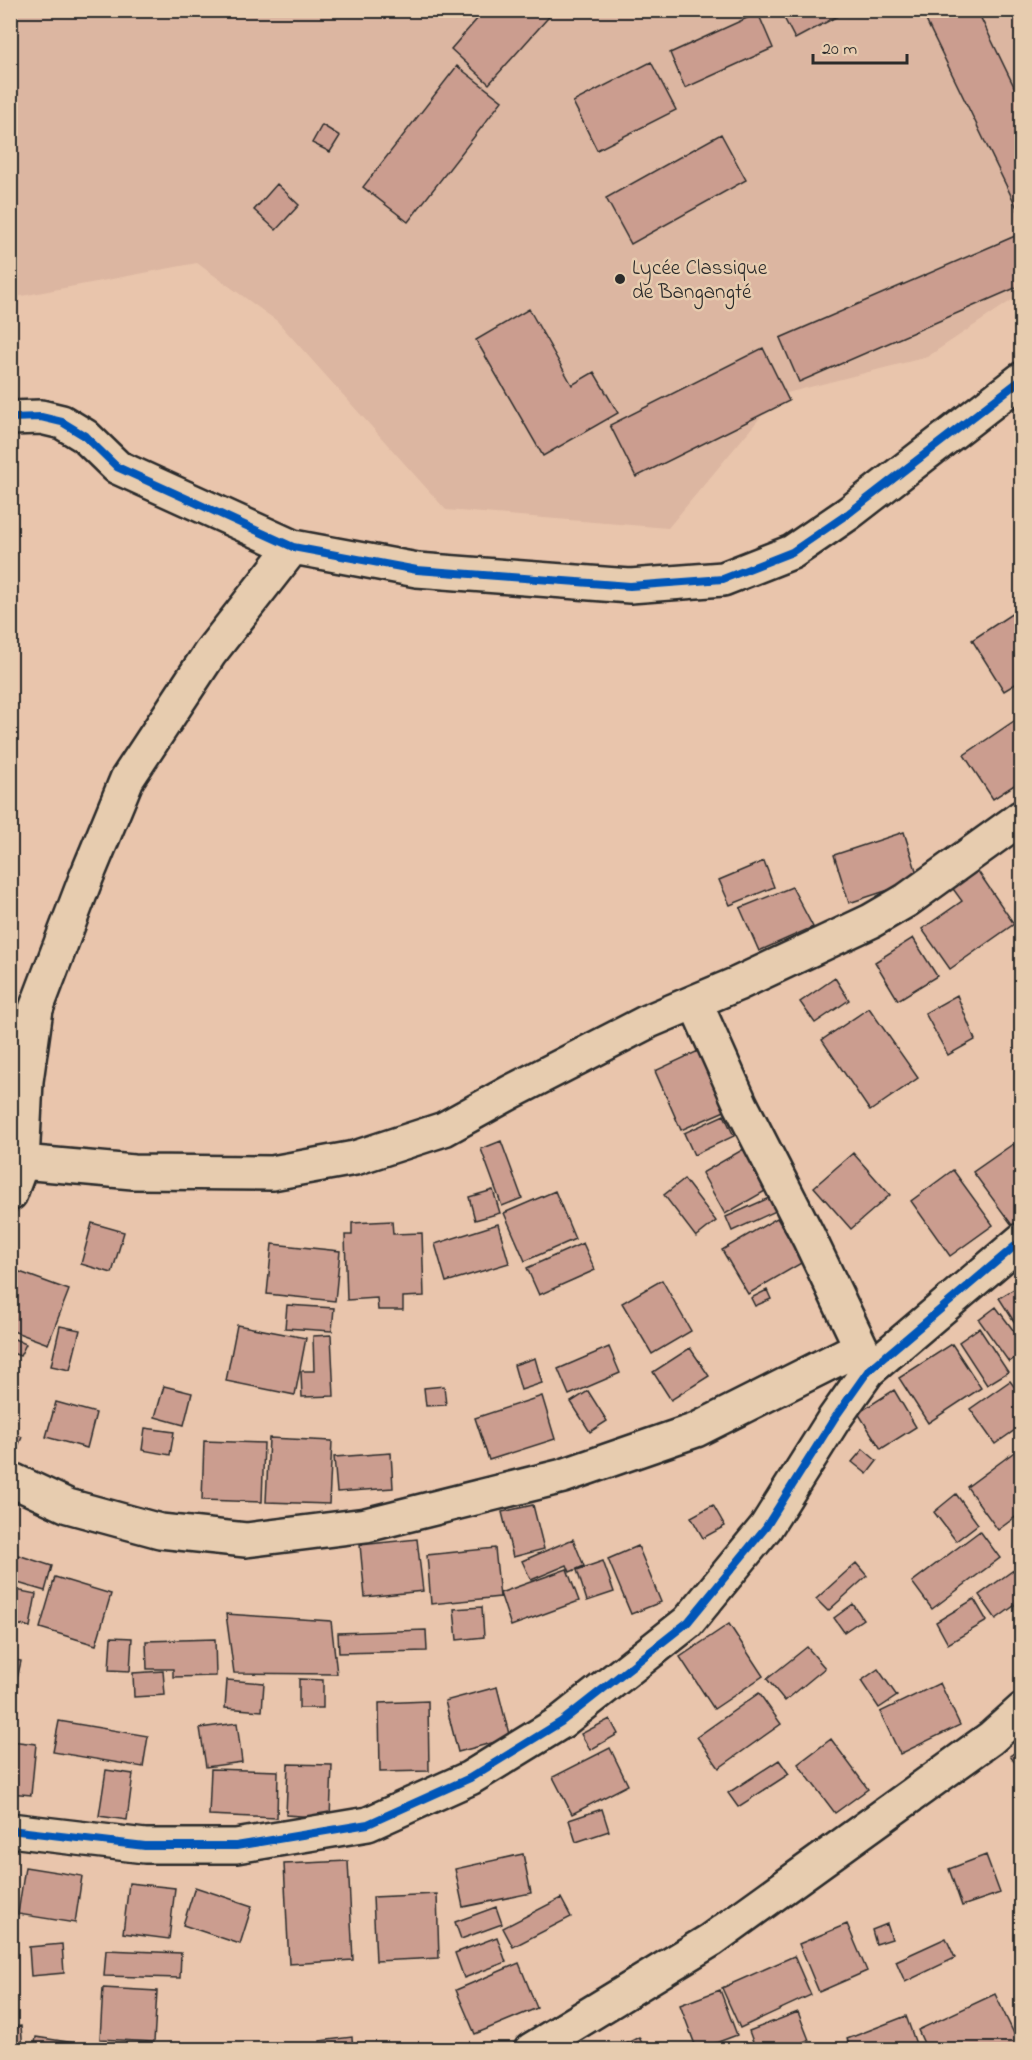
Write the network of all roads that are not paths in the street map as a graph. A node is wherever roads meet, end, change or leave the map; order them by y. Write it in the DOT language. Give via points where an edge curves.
graph roads {
  1 [pos="1022,379"];
  2 [pos="10,418"];
  3 [pos="293,547"];
  4 [pos="1022,817"];
  5 [pos="694,1002"];
  6 [pos="22,1162"];
  7 [pos="10,1194"];
  8 [pos="1022,1240"];
  9 [pos="865,1359"];
  10 [pos="10,1479"];
  11 [pos="1022,1710"];
  12 [pos="10,1830"];
  13 [pos="531,2049"];
  1 -- 3 [label="street" via="849,513 792,552 723,579 630,586 496,577 417,570"];
  2 -- 3 [label="street" via="41,417 63,422 85,436 117,466"];
  3 -- 6 [label="street" via="210,652 127,779 36,1009 26,1081"];
  4 -- 5 [label="street" via="871,921"];
  5 -- 6 [label="street" via="628,1032 444,1129 355,1158 272,1173 133,1172"];
  5 -- 9 [label="street"];
  6 -- 7 [label="street"];
  8 -- 9 [label="street"];
  9 -- 10 [label="street" via="696,1430 563,1476 366,1525 246,1540 160,1531 68,1506"];
  9 -- 12 [label="street" via="834,1419 766,1527 688,1622 561,1722 470,1778 368,1824 236,1846 146,1846"];
  11 -- 13 [label="street" via="991,1738 711,1940"];
}
